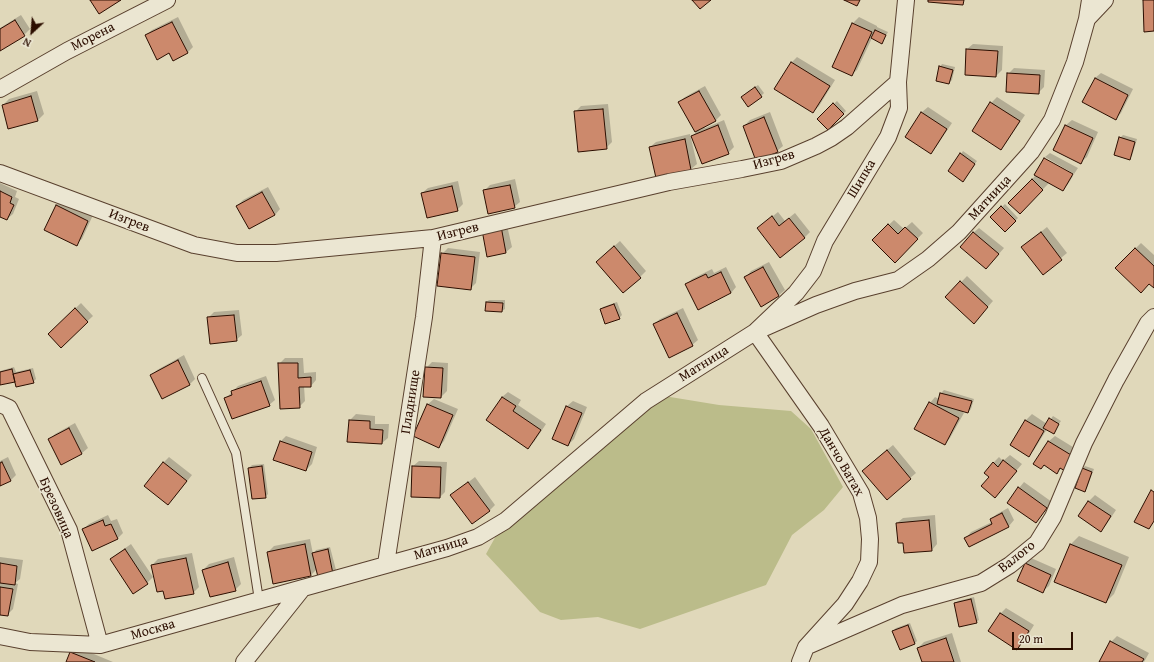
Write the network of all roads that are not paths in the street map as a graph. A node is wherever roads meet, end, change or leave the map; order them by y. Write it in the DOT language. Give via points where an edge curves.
graph roads {
  1 [pos="167,0"];
  2 [pos="906,0"];
  3 [pos="1090,0"];
  4 [pos="1105,0"];
  5 [pos="1087,19"];
  6 [pos="898,82"];
  7 [pos="0,89"];
  8 [pos="0,173"];
  9 [pos="433,238"];
  10 [pos="1154,317"];
  11 [pos="755,332"];
  12 [pos="202,378"];
  13 [pos="0,404"];
  14 [pos="386,564"];
  15 [pos="303,588"];
  16 [pos="259,600"];
  17 [pos="0,636"];
  18 [pos="100,645"];
  19 [pos="803,655"];
  20 [pos="244,662"];
  1 -- 7 [label="street, Морена" via="67,51"];
  2 -- 6 [label="street, Шипка"];
  3 -- 5 [label="street, Матница"];
  4 -- 5 [label="street"];
  5 -- 11 [label="street, Матница" via="1052,120 1031,152 959,232 928,259 898,280 816,305"];
  6 -- 9 [label="street, Изгрев" via="831,138 781,161 669,182"];
  6 -- 11 [label="street, Шипка" via="899,108 888,137 825,241 813,271 796,293"];
  8 -- 9 [label="street, Изгрев" via="194,245 237,253 276,253"];
  9 -- 14 [label="street, Пладнище" via="423,325"];
  10 -- 19 [label="street, Валого" via="1148,323 1116,380 1084,443 1053,517 1037,543 1010,565 981,583 902,605"];
  11 -- 14 [label="street, Матница" via="646,401 505,521 478,537"];
  11 -- 19 [label="street, Данчо Ватах" via="821,426 861,493 868,518 869,562 860,581 845,604"];
  12 -- 16 [label="lane" via="236,452"];
  13 -- 18 [label="street, Брезовица" via="9,408 69,530"];
  14 -- 15 [label="street, Матница"];
  15 -- 16 [label="street, Москва"];
  15 -- 20 [label="street"];
  16 -- 18 [label="street, Москва"];
  17 -- 18 [label="street, Москва" via="30,642"];
}
